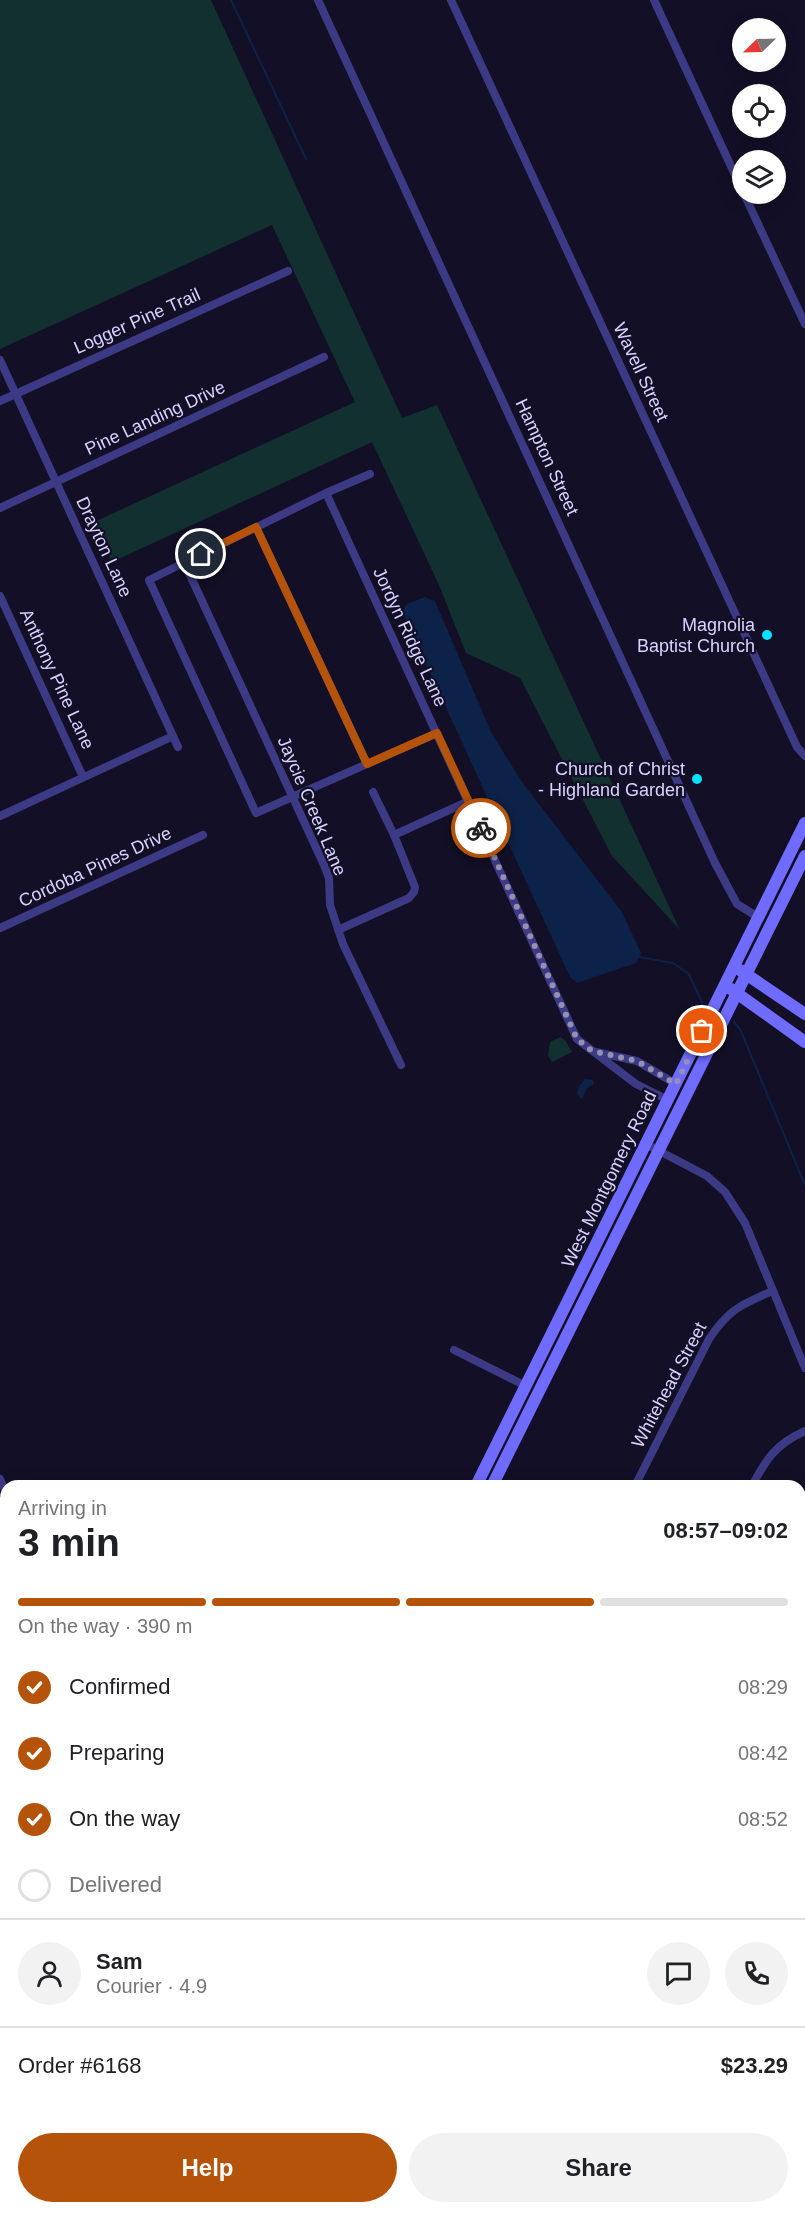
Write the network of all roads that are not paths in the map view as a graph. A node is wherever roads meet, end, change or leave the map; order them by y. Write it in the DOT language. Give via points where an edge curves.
graph roads {
  1 [pos="318,0"];
  2 [pos="451,0"];
  3 [pos="654,0"];
  4 [pos="732,168"];
  5 [pos="749,204"];
  6 [pos="288,272"];
  7 [pos="805,324"];
  8 [pos="324,357"];
  9 [pos="0,360"];
  10 [pos="15,394"];
  11 [pos="0,401"];
  12 [pos="370,474"];
  13 [pos="57,483"];
  14 [pos="326,494"];
  15 [pos="0,508"];
  16 [pos="256,527"];
  17 [pos="184,562"];
  18 [pos="0,596"];
  19 [pos="437,733"];
  20 [pos="173,736"];
  21 [pos="178,747"];
  22 [pos="805,756"];
  23 [pos="367,764"];
  24 [pos="83,777"];
  25 [pos="373,792"];
  26 [pos="292,797"];
  27 [pos="469,801"];
  28 [pos="0,816"];
  29 [pos="805,823"];
  30 [pos="203,835"];
  31 [pos="394,835"];
  32 [pos="805,856"];
  33 [pos="758,917"];
  34 [pos="0,928"];
  35 [pos="338,930"];
  36 [pos="734,967"];
  37 [pos="747,974"];
  38 [pos="726,985"];
  39 [pos="737,993"];
  40 [pos="805,1014"];
  41 [pos="805,1042"];
  42 [pos="592,1051"];
  43 [pos="401,1065"];
  44 [pos="676,1084"];
  45 [pos="668,1100"];
  46 [pos="646,1144"];
  47 [pos="659,1150"];
  48 [pos="772,1291"];
  49 [pos="454,1350"];
  50 [pos="805,1368"];
  51 [pos="526,1386"];
  52 [pos="805,1431"];
  53 [pos="479,1480"];
  54 [pos="498,1480"];
  55 [pos="638,1480"];
  56 [pos="755,1480"];
  1 -- 33 [label="street, Hampton Street" via="719,870 737,904"];
  2 -- 22 [label="street, Wavell Street" via="772,694"];
  3 -- 4 [label="street"];
  5 -- 7 [label="street"];
  6 -- 10 [label="street, Logger Pine Trail"];
  8 -- 13 [label="street, Pine Landing Drive"];
  9 -- 10 [label="street, Drayton Lane"];
  10 -- 11 [label="street, Logger Pine Trail"];
  10 -- 13 [label="street, Drayton Lane"];
  12 -- 14 [label="street"];
  13 -- 15 [label="street, Pine Landing Drive"];
  13 -- 20 [label="street, Drayton Lane"];
  14 -- 16 [label="street"];
  14 -- 19 [label="street, Jordyn Ridge Lane"];
  16 -- 17 [label="street"];
  16 -- 23 [label="street"];
  17 -- 26 [label="street, Jaycie Creek Lane"];
  17 -- 26 [label="street" via="149,580 256,813"];
  18 -- 24 [label="street, Anthony Pine Lane"];
  19 -- 23 [label="street"];
  19 -- 27 [label="street, Jordyn Ridge Lane"];
  20 -- 21 [label="street, Drayton Lane"];
  20 -- 24 [label="street"];
  23 -- 26 [label="street"];
  24 -- 28 [label="street"];
  25 -- 31 [label="street"];
  26 -- 35 [label="street, Jaycie Creek Lane" via="329,878 330,904"];
  27 -- 31 [label="street"];
  27 -- 42 [label="street, Jordyn Ridge Lane" via="577,1039"];
  29 -- 33 [label="main road, West Montgomery Road"];
  30 -- 34 [label="street, Cordoba Pines Drive"];
  31 -- 35 [label="street" via="414,892 409,898"];
  32 -- 37 [label="main road, West Montgomery Road"];
  33 -- 36 [label="main road, West Montgomery Road"];
  35 -- 43 [label="street, Jaycie Creek Lane"];
  36 -- 37 [label="main road"];
  36 -- 38 [label="main road, West Montgomery Road"];
  37 -- 39 [label="main road, West Montgomery Road"];
  37 -- 40 [label="main road"];
  38 -- 39 [label="main road"];
  38 -- 44 [label="main road, West Montgomery Road"];
  39 -- 41 [label="main road"];
  39 -- 47 [label="main road, West Montgomery Road"];
  42 -- 44 [label="street" via="637,1061"];
  42 -- 45 [label="street, Jordyn Ridge Lane" via="636,1084"];
  44 -- 45 [label="main road, West Montgomery Road"];
  45 -- 46 [label="main road, West Montgomery Road"];
  46 -- 47 [label="street"];
  46 -- 51 [label="main road, West Montgomery Road"];
  47 -- 48 [label="street" via="707,1176 725,1192 745,1223"];
  47 -- 54 [label="main road, West Montgomery Road"];
  48 -- 50 [label="street"];
  48 -- 55 [label="street, Whitehead Street" via="738,1306 715,1329"];
  49 -- 51 [label="street"];
  51 -- 53 [label="main road, West Montgomery Road"];
  52 -- 56 [label="street" via="787,1439 765,1461"];
}
